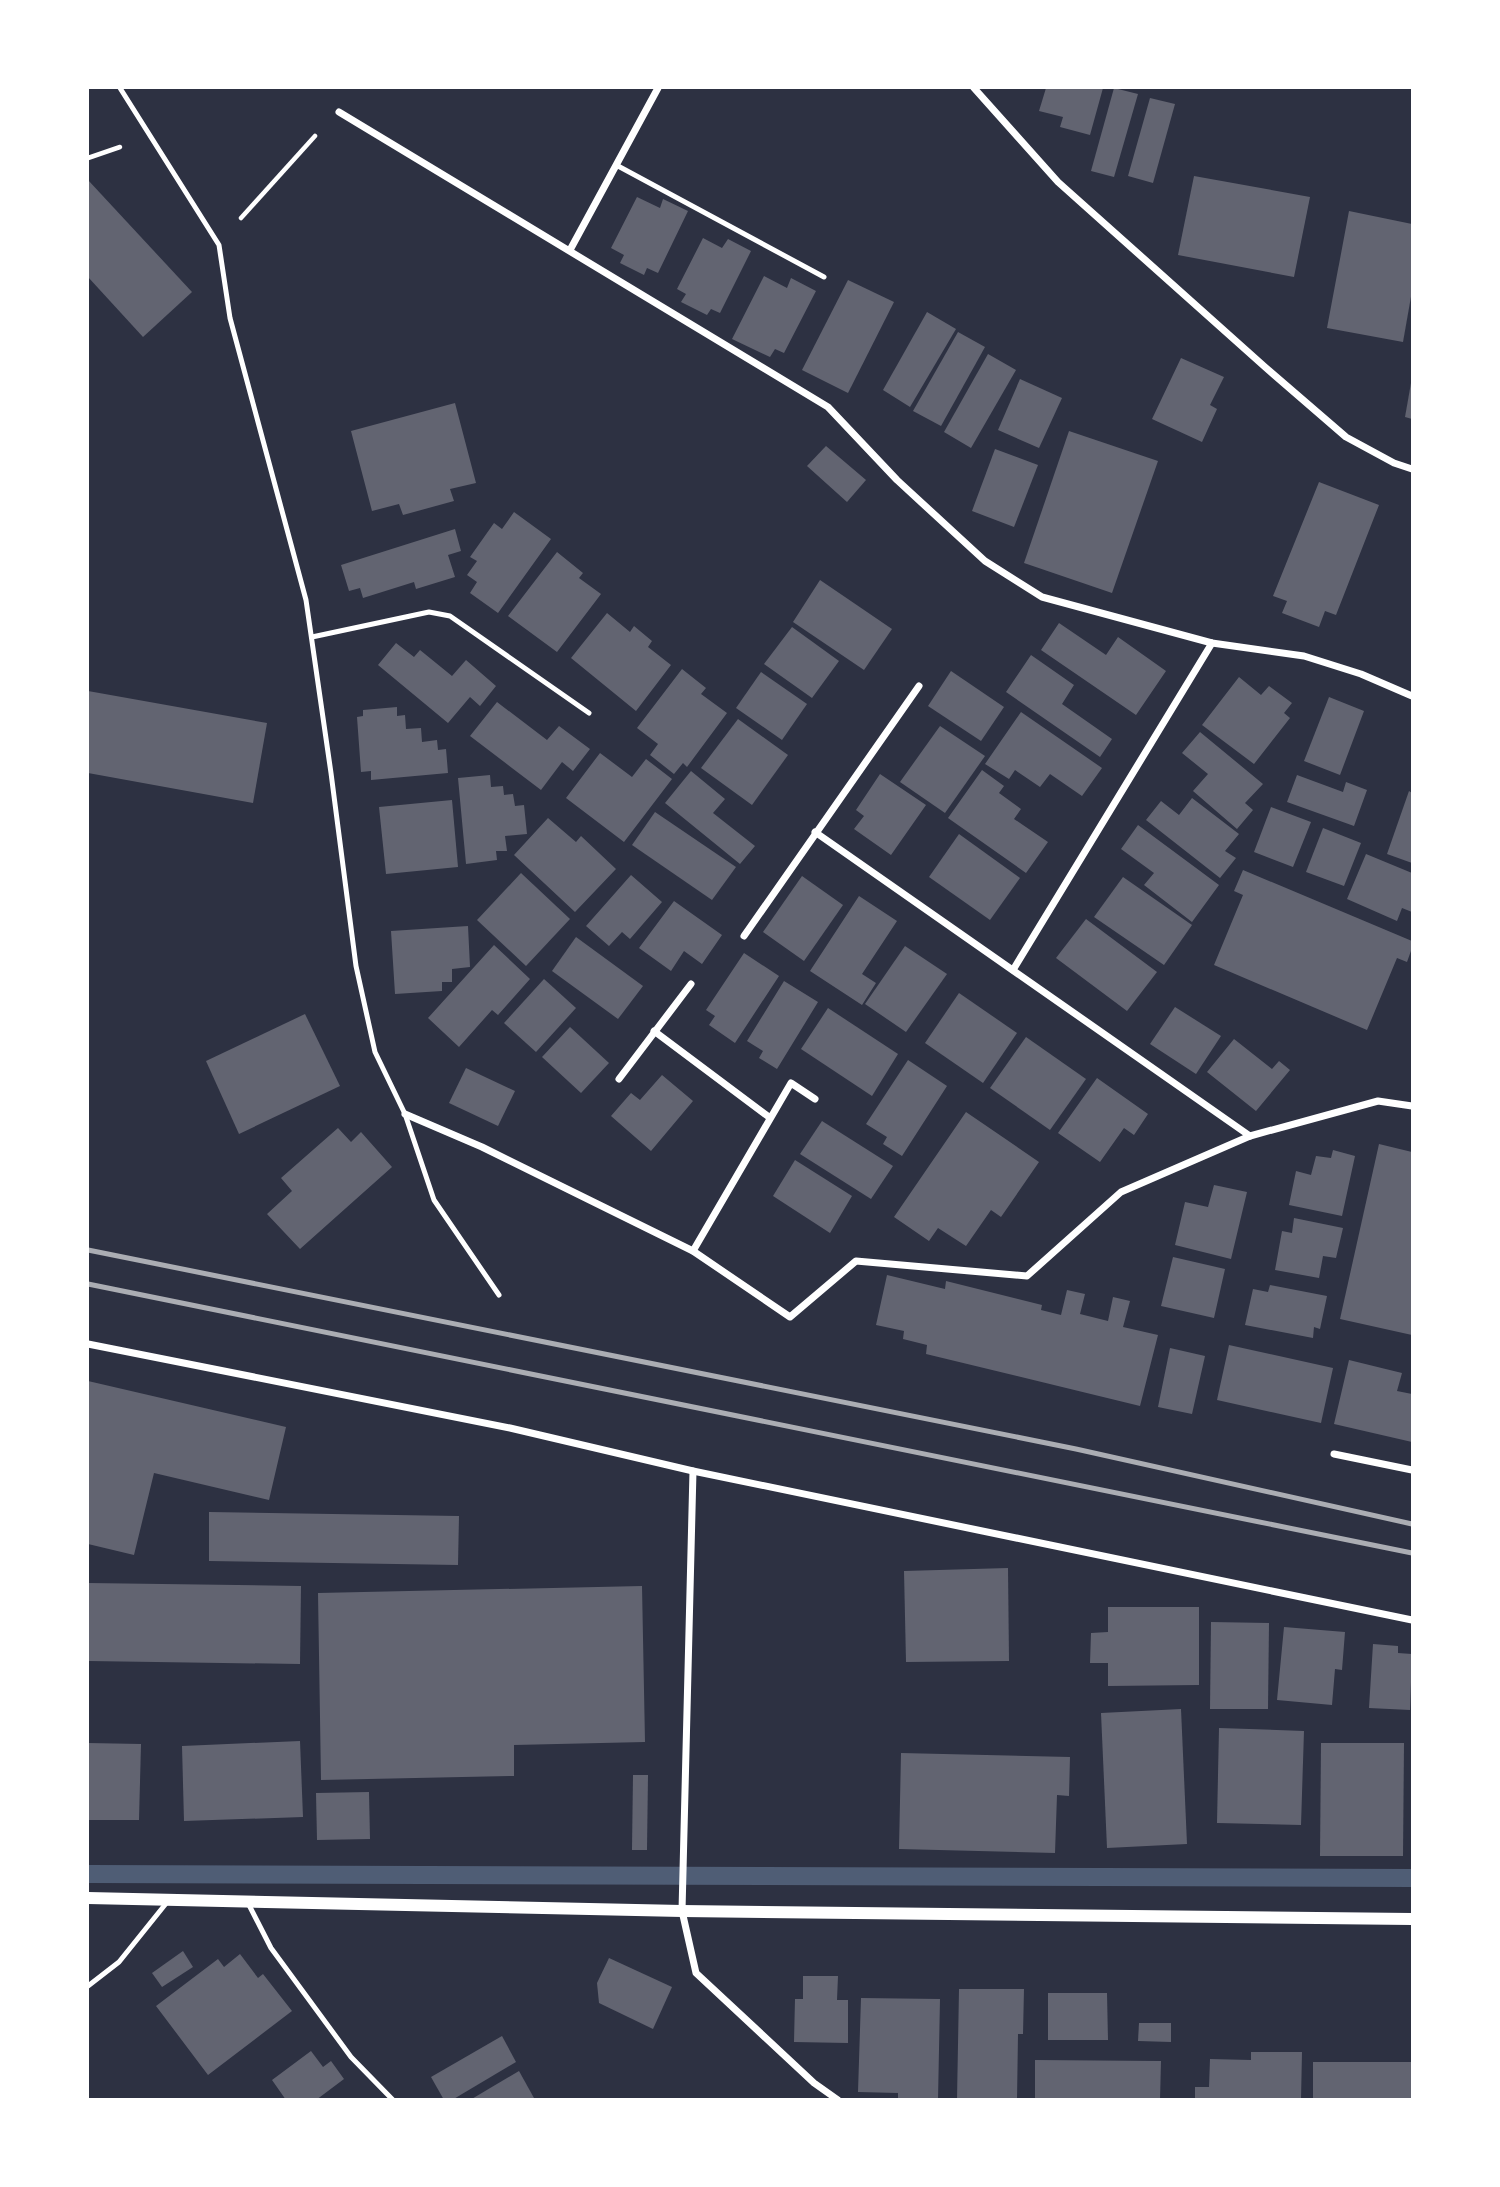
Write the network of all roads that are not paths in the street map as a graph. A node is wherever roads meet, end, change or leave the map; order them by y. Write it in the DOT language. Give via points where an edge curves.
graph roads {
  1 [pos="120,88"];
  2 [pos="658,88"];
  3 [pos="974,88"];
  4 [pos="339,112"];
  5 [pos="618,166"];
  6 [pos="570,250"];
  7 [pos="824,277"];
  8 [pos="1412,469"];
  9 [pos="312,637"];
  10 [pos="1212,643"];
  11 [pos="919,686"];
  12 [pos="1412,696"];
  13 [pos="589,713"];
  14 [pos="815,832"];
  15 [pos="744,936"];
  16 [pos="1013,970"];
  17 [pos="691,984"];
  18 [pos="654,1031"];
  19 [pos="619,1079"];
  20 [pos="815,1100"];
  21 [pos="1412,1106"];
  22 [pos="405,1114"];
  23 [pos="769,1117"];
  24 [pos="1251,1136"];
  25 [pos="693,1251"];
  26 [pos="499,1295"];
  27 [pos="88,1344"];
  28 [pos="1335,1454"];
  29 [pos="1412,1470"];
  30 [pos="693,1471"];
  31 [pos="1412,1620"];
  32 [pos="88,1898"];
  33 [pos="170,1899"];
  34 [pos="247,1901"];
  35 [pos="682,1911"];
  36 [pos="1412,1919"];
  37 [pos="88,1986"];
  38 [pos="393,2099"];
  39 [pos="838,2099"];
  1 -- 9 [label="lane" via="219,245 230,318"];
  2 -- 5 [label="street"];
  3 -- 8 [label="street" via="1058,182 1265,367 1346,437"];
  4 -- 6 [label="street"];
  5 -- 6 [label="street"];
  5 -- 7 [label="lane"];
  6 -- 10 [label="street" via="828,407 897,480 985,561 1042,597"];
  9 -- 13 [label="lane" via="429,612 450,616"];
  9 -- 22 [label="lane" via="356,966 375,1052"];
  10 -- 12 [label="street" via="1304,656"];
  10 -- 16 [label="street"];
  11 -- 14 [label="street"];
  14 -- 15 [label="street"];
  14 -- 16 [label="street"];
  16 -- 24 [label="street"];
  17 -- 18 [label="street"];
  18 -- 19 [label="street"];
  18 -- 23 [label="street"];
  20 -- 23 [label="street" via="791,1083"];
  21 -- 24 [label="street" via="1378,1101"];
  22 -- 25 [label="street"];
  22 -- 26 [label="lane" via="434,1200"];
  23 -- 25 [label="street"];
  24 -- 25 [label="street" via="1121,1192 1027,1276 856,1261 790,1317"];
  27 -- 30 [label="street" via="510,1428"];
  28 -- 29 [label="street"];
  30 -- 31 [label="street"];
  30 -- 35 [label="street"];
  32 -- 33 [label="street"];
  33 -- 34 [label="street"];
  33 -- 37 [label="lane" via="119,1962"];
  34 -- 35 [label="street"];
  34 -- 38 [label="lane" via="271,1948 342,2046"];
  35 -- 36 [label="street"];
  35 -- 39 [label="street" via="696,1973 814,2083"];
}
